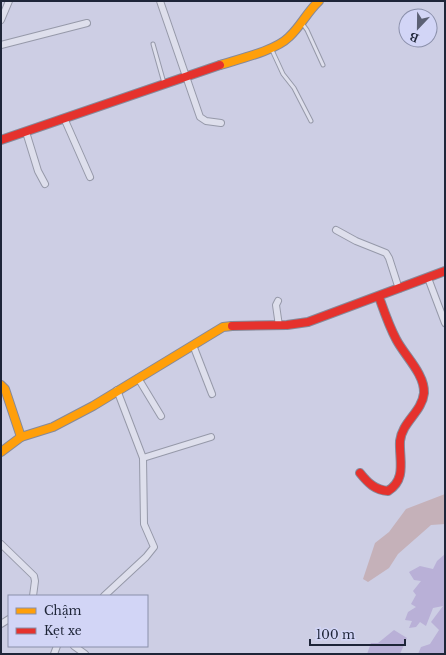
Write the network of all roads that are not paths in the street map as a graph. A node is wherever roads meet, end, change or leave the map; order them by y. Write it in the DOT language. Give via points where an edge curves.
graph roads {
  1 [pos="9,1"];
  2 [pos="160,1"];
  3 [pos="319,1"];
  4 [pos="1,20"];
  5 [pos="300,22"];
  6 [pos="87,23"];
  7 [pos="153,44"];
  8 [pos="1,45"];
  9 [pos="271,48"];
  10 [pos="323,65"];
  11 [pos="185,76"];
  12 [pos="164,83"];
  13 [pos="64,118"];
  14 [pos="311,121"];
  15 [pos="221,123"];
  16 [pos="26,132"];
  17 [pos="1,140"];
  18 [pos="90,177"];
  19 [pos="44,184"];
  20 [pos="336,230"];
  21 [pos="445,271"];
  22 [pos="428,278"];
  23 [pos="399,289"];
  24 [pos="379,297"];
  25 [pos="278,301"];
  26 [pos="445,323"];
  27 [pos="279,326"];
  28 [pos="193,345"];
  29 [pos="138,378"];
  30 [pos="1,385"];
  31 [pos="118,390"];
  32 [pos="212,394"];
  33 [pos="161,416"];
  34 [pos="21,437"];
  35 [pos="211,437"];
  36 [pos="1,452"];
  37 [pos="143,458"];
  38 [pos="360,473"];
  39 [pos="1,544"];
  40 [pos="32,595"];
  41 [pos="105,595"];
  42 [pos="75,647"];
  43 [pos="85,654"];
  1 -- 4 [label="street"];
  2 -- 11 [label="street"];
  3 -- 5 [label="street"];
  5 -- 9 [label="street" via="289,38"];
  5 -- 10 [label="lane" via="307,30"];
  6 -- 8 [label="street"];
  7 -- 12 [label="lane"];
  9 -- 11 [label="street"];
  9 -- 14 [label="lane"];
  11 -- 12 [label="street"];
  11 -- 15 [label="street" via="202,119"];
  12 -- 13 [label="street"];
  13 -- 16 [label="street"];
  13 -- 18 [label="street"];
  16 -- 17 [label="street"];
  16 -- 19 [label="street"];
  20 -- 23 [label="street" via="356,241 386,252"];
  21 -- 22 [label="street"];
  22 -- 23 [label="street"];
  22 -- 26 [label="street"];
  23 -- 24 [label="street"];
  24 -- 27 [label="street" via="308,322"];
  24 -- 38 [label="street" via="398,343 421,379 424,397 418,410 402,431 401,474 395,486 388,492 378,490 367,484"];
  25 -- 27 [label="street" via="276,305"];
  27 -- 28 [label="street" via="239,325 223,328"];
  28 -- 29 [label="street"];
  28 -- 32 [label="street"];
  29 -- 31 [label="street"];
  29 -- 33 [label="street"];
  30 -- 34 [label="street" via="5,389"];
  31 -- 34 [label="street" via="53,427"];
  31 -- 37 [label="street"];
  34 -- 36 [label="street"];
  35 -- 37 [label="street"];
  37 -- 41 [label="street" via="144,524 154,547"];
  39 -- 40 [label="street" via="34,576"];
  42 -- 43 [label="street"];
}
